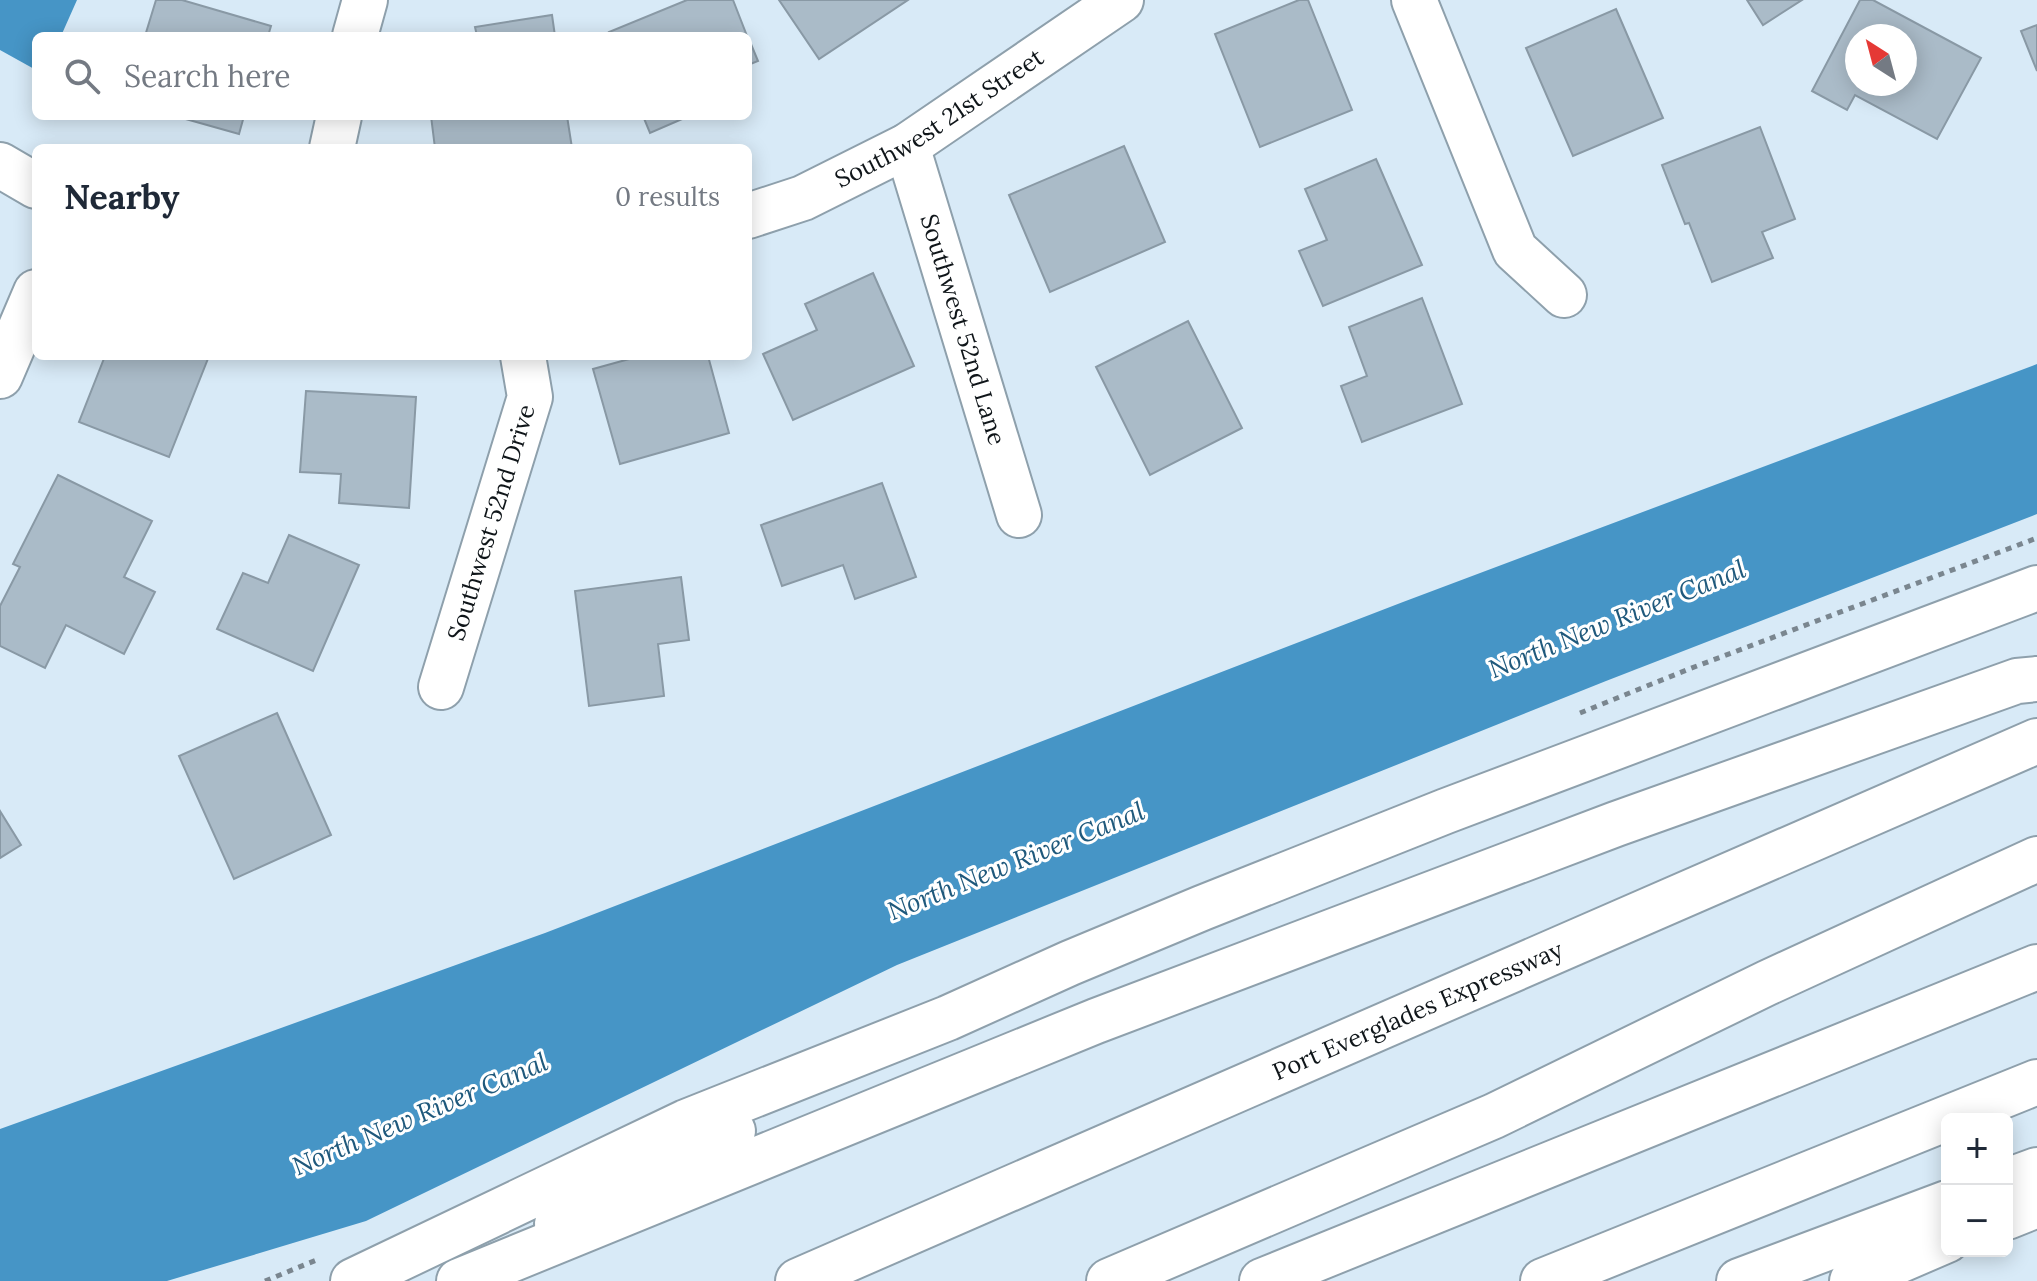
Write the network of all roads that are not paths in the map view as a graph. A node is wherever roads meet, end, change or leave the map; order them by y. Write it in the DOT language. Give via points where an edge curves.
graph roads {
  1 [pos="365,0"];
  2 [pos="1121,0"];
  3 [pos="1414,0"];
  4 [pos="356,32"];
  5 [pos="338,120"];
  6 [pos="333,144"];
  7 [pos="907,146"];
  8 [pos="0,165"];
  9 [pos="32,184"];
  10 [pos="752,215"];
  11 [pos="1564,295"];
  12 [pos="32,301"];
  13 [pos="524,360"];
  14 [pos="0,376"];
  15 [pos="1019,515"];
  16 [pos="2037,588"];
  17 [pos="2037,679"];
  18 [pos="441,687"];
  19 [pos="2037,741"];
  20 [pos="2037,859"];
  21 [pos="2037,967"];
  22 [pos="948,1018"];
  23 [pos="2037,1082"];
  24 [pos="2037,1170"];
  25 [pos="2013,1179"];
  26 [pos="1941,1205"];
  27 [pos="2037,1205"];
  28 [pos="2013,1215"];
  29 [pos="1941,1243"];
  30 [pos="353,1281"];
  31 [pos="448,1281"];
  32 [pos="459,1281"];
  33 [pos="798,1281"];
  34 [pos="1109,1281"];
  35 [pos="1262,1281"];
  36 [pos="1543,1281"];
  37 [pos="1739,1281"];
  38 [pos="1852,1281"];
  1 -- 4 [label="main road"];
  2 -- 7 [label="main road, Southwest 21st Street"];
  3 -- 11 [label="main road" via="1515,250"];
  5 -- 6 [label="main road"];
  7 -- 10 [label="main road, Southwest 21st Street" via="803,198"];
  7 -- 15 [label="main road, Southwest 52nd Lane"];
  8 -- 9 [label="main road"];
  12 -- 14 [label="main road"];
  13 -- 18 [label="main road, Southwest 52nd Drive" via="530,397"];
  16 -- 22 [label="main road" via="1319,861"];
  17 -- 32 [label="main road" via="2017,681 1616,824 1096,1021"];
  19 -- 33 [label="main road, Port Everglades Expressway"];
  20 -- 34 [label="main road" via="1494,1116"];
  21 -- 35 [label="main road"];
  22 -- 30 [label="main road" via="686,1122"];
  22 -- 31 [label="main road"];
  23 -- 36 [label="main road"];
  24 -- 25 [label="main road"];
  26 -- 37 [label="main road"];
  27 -- 28 [label="main road"];
  29 -- 38 [label="main road"];
}
